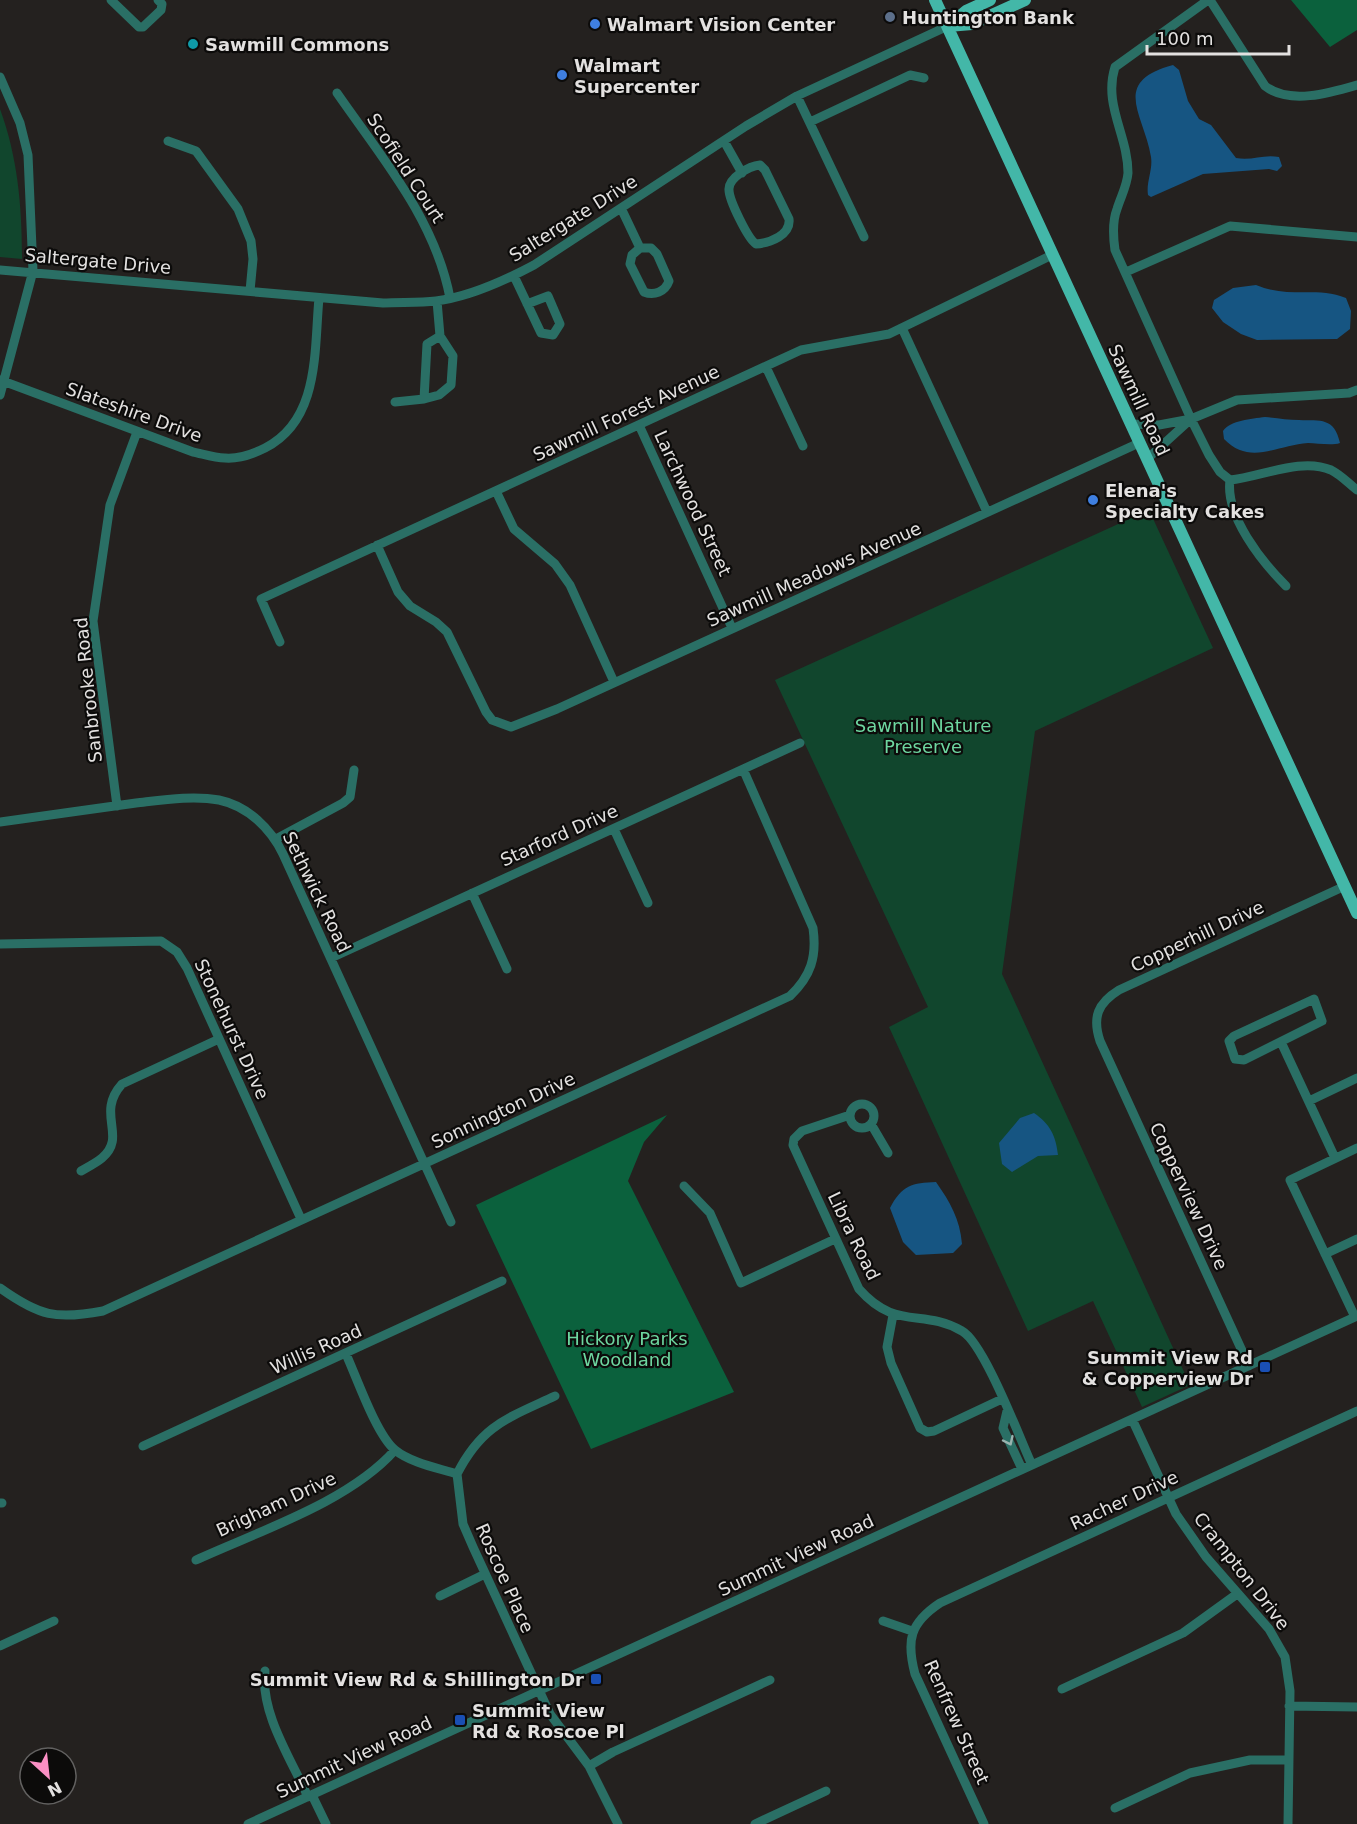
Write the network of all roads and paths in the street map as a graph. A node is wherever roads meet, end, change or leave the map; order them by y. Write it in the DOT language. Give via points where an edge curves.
graph roads {
  1 [pos="111,0"];
  2 [pos="158,0"];
  3 [pos="935,0"];
  4 [pos="990,0"];
  5 [pos="1025,0"];
  6 [pos="1209,0"];
  7 [pos="948,26"];
  8 [pos="0,77"];
  9 [pos="924,78"];
  10 [pos="1357,84"];
  11 [pos="337,93"];
  12 [pos="797,96"];
  13 [pos="810,122"];
  14 [pos="168,141"];
  15 [pos="724,141"];
  16 [pos="742,173"];
  17 [pos="621,208"];
  18 [pos="864,237"];
  19 [pos="1357,237"];
  20 [pos="640,248"];
  21 [pos="1052,255"];
  22 [pos="0,270"];
  23 [pos="33,271"];
  24 [pos="1126,272"];
  25 [pos="514,276"];
  26 [pos="250,291"];
  27 [pos="319,298"];
  28 [pos="450,298"];
  29 [pos="436,301"];
  30 [pos="527,304"];
  31 [pos="902,328"];
  32 [pos="440,336"];
  33 [pos="766,367"];
  34 [pos="2,381"];
  35 [pos="1357,390"];
  36 [pos="0,395"];
  37 [pos="424,399"];
  38 [pos="395,402"];
  39 [pos="1191,419"];
  40 [pos="1130,424"];
  41 [pos="639,425"];
  42 [pos="137,432"];
  43 [pos="1139,443"];
  44 [pos="803,446"];
  45 [pos="1147,459"];
  46 [pos="1230,480"];
  47 [pos="1357,490"];
  48 [pos="495,491"];
  49 [pos="987,512"];
  50 [pos="377,545"];
  51 [pos="1286,586"];
  52 [pos="732,628"];
  53 [pos="280,642"];
  54 [pos="614,682"];
  55 [pos="800,742"];
  56 [pos="743,769"];
  57 [pos="354,770"];
  58 [pos="117,806"];
  59 [pos="0,822"];
  60 [pos="614,829"];
  61 [pos="276,839"];
  62 [pos="1345,886"];
  63 [pos="472,893"];
  64 [pos="648,903"];
  65 [pos="1357,913"];
  66 [pos="0,944"];
  67 [pos="331,958"];
  68 [pos="507,969"];
  69 [pos="219,1039"];
  70 [pos="1100,1041"];
  71 [pos="1281,1042"];
  72 [pos="1357,1078"];
  73 [pos="1309,1101"];
  74 [pos="850,1114"];
  75 [pos="871,1124"];
  76 [pos="1357,1148"];
  77 [pos="888,1153"];
  78 [pos="1335,1158"];
  79 [pos="424,1164"];
  80 [pos="81,1171"];
  81 [pos="684,1186"];
  82 [pos="302,1219"];
  83 [pos="451,1222"];
  84 [pos="835,1239"];
  85 [pos="1357,1239"];
  86 [pos="1325,1254"];
  87 [pos="502,1281"];
  88 [pos="1,1290"];
  89 [pos="893,1315"];
  90 [pos="1356,1317"];
  91 [pos="346,1354"];
  92 [pos="1249,1366"];
  93 [pos="555,1396"];
  94 [pos="1002,1399"];
  95 [pos="1357,1411"];
  96 [pos="1132,1419"];
  97 [pos="143,1446"];
  98 [pos="395,1450"];
  99 [pos="1027,1467"];
  100 [pos="457,1474"];
  101 [pos="1169,1498"];
  102 [pos="196,1560"];
  103 [pos="485,1574"];
  104 [pos="1237,1594"];
  105 [pos="440,1596"];
  106 [pos="54,1621"];
  107 [pos="883,1621"];
  108 [pos="912,1630"];
  109 [pos="0,1646"];
  110 [pos="264,1671"];
  111 [pos="770,1680"];
  112 [pos="1062,1689"];
  113 [pos="539,1691"];
  114 [pos="1289,1706"];
  115 [pos="1357,1707"];
  116 [pos="1289,1760"];
  117 [pos="589,1766"];
  118 [pos="826,1791"];
  119 [pos="310,1796"];
  120 [pos="1115,1808"];
  121 [pos="248,1824"];
  122 [pos="326,1824"];
  123 [pos="618,1824"];
  124 [pos="755,1824"];
  125 [pos="984,1824"];
  126 [pos="1288,1824"];
  1 -- 2 [label="street" via="143,27 161,10"];
  3 -- 7 [label="main road, Sawmill Road"];
  4 -- 7 [label="main road" via="966,11"];
  5 -- 7 [label="main road" via="972,24"];
  6 -- 10 [label="street" via="1271,91 1288,96"];
  6 -- 24 [label="street" via="1130,55 1115,68 1110,83 1111,101 1126,149 1126,183 1116,210 1113,234 1115,250"];
  7 -- 12 [label="street, Saltergate Drive"];
  7 -- 21 [label="main road, Sawmill Road"];
  8 -- 23 [label="street" via="20,123 28,155"];
  9 -- 13 [label="street" via="910,75"];
  11 -- 28 [label="street, Scofield Court" via="421,215 438,250"];
  12 -- 13 [label="street"];
  12 -- 15 [label="street, Saltergate Drive"];
  13 -- 18 [label="street"];
  14 -- 26 [label="street" via="196,151 238,209 251,241"];
  15 -- 16 [label="street"];
  15 -- 17 [label="street, Saltergate Drive"];
  16 -- 16 [label="street" via="731,182 729,190 752,242 765,243 788,232 789,219 765,170 760,165"];
  17 -- 20 [label="street"];
  17 -- 25 [label="street, Saltergate Drive"];
  19 -- 24 [label="street" via="1230,226"];
  20 -- 20 [label="street" via="632,255 630,264 644,292 656,293 666,288 669,281 657,254 651,248"];
  21 -- 31 [label="street, Sawmill Forest Avenue"];
  21 -- 40 [label="main road, Sawmill Road"];
  22 -- 23 [label="street, Saltergate Drive"];
  23 -- 26 [label="street, Saltergate Drive"];
  23 -- 34 [label="street"];
  24 -- 39 [label="street"];
  25 -- 28 [label="street, Saltergate Drive"];
  25 -- 30 [label="street"];
  26 -- 27 [label="street, Saltergate Drive"];
  27 -- 29 [label="street, Saltergate Drive" via="383,303"];
  27 -- 42 [label="street, Slateshire Drive" via="311,383 303,410 286,434 242,456 225,458 193,452"];
  28 -- 29 [label="street, Saltergate Drive"];
  29 -- 32 [label="street"];
  31 -- 33 [label="street, Sawmill Forest Avenue" via="889,334 801,350"];
  31 -- 49 [label="street"];
  32 -- 37 [label="street" via="427,344"];
  32 -- 37 [label="street" via="453,356 451,385 439,395"];
  33 -- 41 [label="street, Sawmill Forest Avenue"];
  33 -- 44 [label="street"];
  34 -- 36 [label="street"];
  34 -- 42 [label="street, Slateshire Drive"];
  35 -- 39 [label="street" via="1237,400"];
  37 -- 38 [label="street"];
  39 -- 40 [label="street" via="1159,425"];
  39 -- 45 [label="street"];
  39 -- 46 [label="street" via="1220,472"];
  40 -- 43 [label="main road, Sawmill Road"];
  41 -- 48 [label="street, Sawmill Forest Avenue"];
  41 -- 52 [label="street, Larchwood Street"];
  42 -- 58 [label="street, Sanbrooke Road" via="110,505 93,621"];
  43 -- 45 [label="main road, Sawmill Road"];
  43 -- 49 [label="street, Sawmill Meadows Avenue"];
  45 -- 62 [label="main road, Sawmill Road"];
  46 -- 47 [label="street" via="1294,466 1318,467 1330,470"];
  46 -- 51 [label="street" via="1229,490 1247,535 1261,560"];
  48 -- 50 [label="street, Sawmill Forest Avenue"];
  48 -- 54 [label="street" via="514,530 555,564 570,585"];
  49 -- 52 [label="street, Sawmill Meadows Avenue"];
  50 -- 53 [label="street, Sawmill Forest Avenue" via="261,598"];
  50 -- 54 [label="street, Sawmill Meadows Avenue" via="398,592 410,606 447,632 486,712 501,725 520,725"];
  52 -- 54 [label="street, Sawmill Meadows Avenue"];
  55 -- 56 [label="street, Starford Drive"];
  56 -- 60 [label="street, Starford Drive"];
  56 -- 79 [label="street, Sonnington Drive" via="813,928 813,962 800,986 773,1005"];
  57 -- 61 [label="street" via="350,797"];
  58 -- 59 [label="street, Sethwick Road"];
  58 -- 61 [label="street, Sethwick Road" via="219,800 256,819"];
  60 -- 63 [label="street, Starford Drive"];
  60 -- 64 [label="street"];
  61 -- 67 [label="street, Sethwick Road"];
  62 -- 65 [label="main road, Sawmill Road"];
  62 -- 70 [label="street, Copperhill Drive" via="1106,998 1097,1011 1095,1026"];
  63 -- 67 [label="street, Starford Drive"];
  63 -- 68 [label="street"];
  66 -- 69 [label="street, Stonehurst Drive" via="161,941 177,952 187,968"];
  67 -- 79 [label="street, Sethwick Road"];
  69 -- 80 [label="street" via="122,1084 109,1107 114,1134 111,1147"];
  69 -- 82 [label="street, Stonehurst Drive"];
  70 -- 92 [label="street, Copperview Drive"];
  71 -- 71 [label="street" via="1322,1021 1314,999 1234,1036 1229,1047 1239,1061"];
  71 -- 73 [label="street"];
  72 -- 73 [label="street"];
  73 -- 78 [label="street"];
  74 -- 75 [label="street" via="857,1127"];
  74 -- 75 [label="street" via="857,1105 868,1106 874,1116"];
  74 -- 84 [label="street, Libra Road" via="802,1131 794,1139 795,1151"];
  75 -- 77 [label="street"];
  76 -- 78 [label="street"];
  78 -- 86 [label="street" via="1290,1180"];
  79 -- 82 [label="street, Sonnington Drive"];
  79 -- 83 [label="street, Sethwick Road"];
  81 -- 84 [label="street" via="710,1213 741,1283"];
  82 -- 88 [label="street, Sonnington Drive" via="103,1311 69,1318 36,1311"];
  84 -- 89 [label="street, Libra Road" via="859,1289 873,1305"];
  85 -- 86 [label="street"];
  86 -- 90 [label="street"];
  87 -- 91 [label="street, Willis Road"];
  89 -- 94 [label="street, Libra Road" via="940,1322 964,1332 981,1353"];
  89 -- 94 [label="street" via="887,1347 920,1428 934,1431"];
  90 -- 92 [label="street, Summit View Road"];
  91 -- 97 [label="street, Willis Road"];
  91 -- 98 [label="street" via="377,1424"];
  92 -- 96 [label="street, Summit View Road"];
  93 -- 100 [label="street" via="506,1418 476,1441"];
  94 -- 99 [label="street, Libra Road"];
  95 -- 101 [label="street, Racher Drive"];
  96 -- 99 [label="street, Summit View Road"];
  96 -- 101 [label="street, Crampton Drive"];
  98 -- 100 [label="street"];
  98 -- 102 [label="street, Brigham Drive" via="345,1492"];
  99 -- 113 [label="street, Summit View Road"];
  100 -- 103 [label="street, Roscoe Place" via="463,1524"];
  101 -- 104 [label="street, Crampton Drive" via="1206,1557"];
  101 -- 108 [label="street, Racher Drive" via="940,1603 924,1614"];
  103 -- 105 [label="street"];
  103 -- 113 [label="street, Roscoe Place"];
  104 -- 112 [label="street" via="1183,1633"];
  104 -- 114 [label="street, Crampton Drive" via="1269,1629 1285,1657"];
  106 -- 109 [label="street"];
  107 -- 108 [label="street"];
  108 -- 125 [label="street, Renfrew Street" via="909,1653 915,1674"];
  110 -- 119 [label="street" via="269,1709"];
  111 -- 117 [label="street"];
  113 -- 117 [label="street, Roscoe Place" via="550,1714"];
  113 -- 119 [label="street, Summit View Road"];
  114 -- 115 [label="street"];
  114 -- 116 [label="street, Crampton Drive"];
  116 -- 120 [label="street" via="1250,1760 1190,1773"];
  116 -- 126 [label="street, Crampton Drive"];
  117 -- 123 [label="street, Roscoe Place"];
  118 -- 124 [label="street"];
  119 -- 121 [label="street, Summit View Road"];
  119 -- 122 [label="street"];
}
